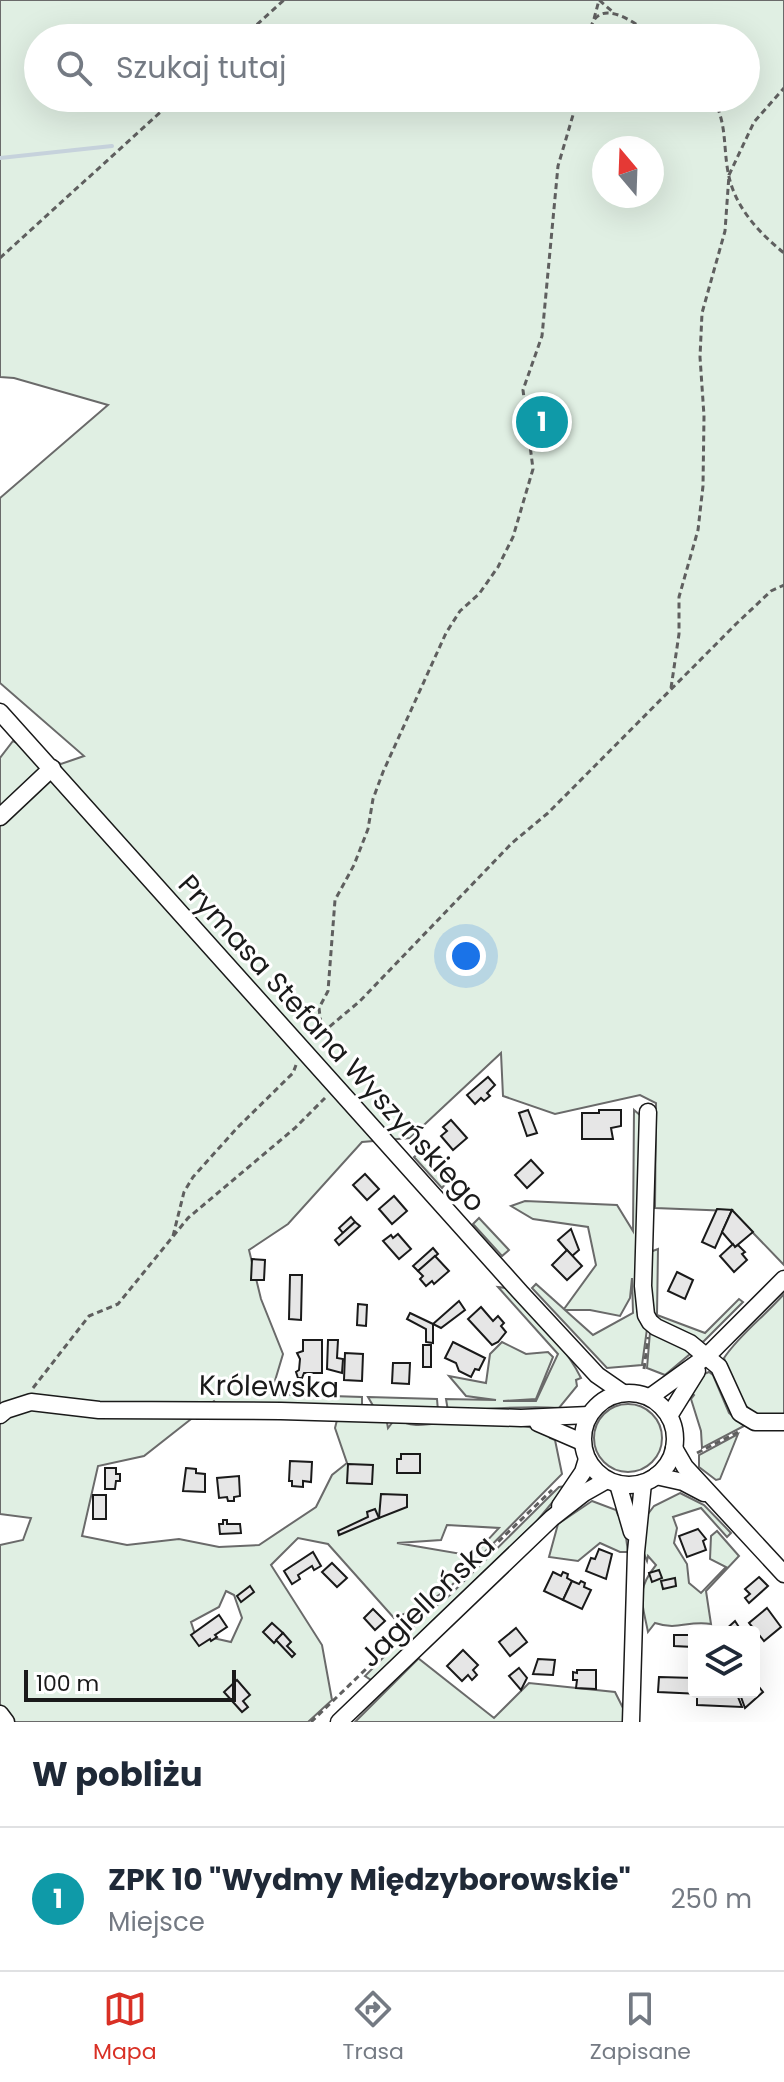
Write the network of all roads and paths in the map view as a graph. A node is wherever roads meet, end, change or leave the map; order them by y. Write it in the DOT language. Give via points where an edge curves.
graph roads {
  1 [pos="284,0"];
  2 [pos="599,0"];
  3 [pos="614,13"];
  4 [pos="594,19"];
  5 [pos="257,24"];
  6 [pos="592,24"];
  7 [pos="632,24"];
  8 [pos="784,88"];
  9 [pos="161,112"];
  10 [pos="574,112"];
  11 [pos="719,112"];
  12 [pos="729,175"];
  13 [pos="784,253"];
  14 [pos="0,258"];
  15 [pos="784,585"];
  16 [pos="671,688"];
  17 [pos="0,712"];
  18 [pos="52,768"];
  19 [pos="0,817"];
  20 [pos="322,1033"];
  21 [pos="303,1050"];
  22 [pos="337,1087"];
  23 [pos="648,1112"];
  24 [pos="173,1236"];
  25 [pos="784,1279"];
  26 [pos="650,1322"];
  27 [pos="576,1351"];
  28 [pos="707,1356"];
  29 [pos="644,1369"];
  30 [pos="623,1393"];
  31 [pos="650,1397"];
  32 [pos="8,1410"];
  33 [pos="593,1410"];
  34 [pos="669,1416"];
  35 [pos="521,1418"];
  36 [pos="784,1422"];
  37 [pos="743,1430"];
  38 [pos="582,1442"];
  39 [pos="674,1448"];
  40 [pos="697,1453"];
  41 [pos="587,1459"];
  42 [pos="649,1480"];
  43 [pos="613,1482"];
  44 [pos="555,1487"];
  45 [pos="717,1499"];
  46 [pos="552,1518"];
  47 [pos="636,1552"];
  48 [pos="784,1574"];
  49 [pos="0,1714"];
  50 [pos="6,1722"];
  51 [pos="311,1722"];
  52 [pos="339,1722"];
  53 [pos="631,1722"];
  1 -- 5 [label="path"];
  2 -- 3 [label="path"];
  2 -- 4 [label="path"];
  3 -- 4 [label="path" via="603,12"];
  3 -- 7 [label="path"];
  4 -- 6 [label="path"];
  8 -- 12 [label="path" via="754,122"];
  9 -- 14 [label="path"];
  10 -- 20 [label="path" via="558,166 542,336 523,390 532,458 529,484 498,567 446,633 383,772 368,829 335,900 328,991 319,1008"];
  11 -- 12 [label="path"];
  12 -- 13 [label="path" via="746,215"];
  12 -- 16 [label="path" via="725,231 702,313 703,486 698,530 679,597"];
  15 -- 16 [label="path" via="771,591"];
  16 -- 20 [label="path"];
  17 -- 18 [label="street, Prymasa Stefana Wyszyńskiego"];
  18 -- 19 [label="street"];
  18 -- 21 [label="street, Prymasa Stefana Wyszyńskiego"];
  20 -- 21 [label="path"];
  21 -- 22 [label="street, Prymasa Stefana Wyszyńskiego"];
  21 -- 24 [label="path" via="293,1073 193,1177"];
  22 -- 24 [label="path"];
  22 -- 27 [label="street, Prymasa Stefana Wyszyńskiego"];
  23 -- 26 [label="street" via="643,1286"];
  24 -- 32 [label="path" via="118,1304 89,1316 33,1388"];
  25 -- 28 [label="street"];
  26 -- 28 [label="street"];
  26 -- 29 [label="path"];
  27 -- 30 [label="street, Prymasa Stefana Wyszyńskiego"];
  27 -- 33 [label="street, Prymasa Stefana Wyszyńskiego" via="590,1378"];
  28 -- 31 [label="street"];
  28 -- 34 [label="street"];
  28 -- 36 [label="street" via="719,1367 740,1413 755,1422"];
  30 -- 31 [label="street"];
  30 -- 33 [label="street" via="604,1399"];
  31 -- 34 [label="street"];
  32 -- 35 [label="street, Królewska" via="31,1402 99,1410"];
  33 -- 35 [label="street, Królewska"];
  33 -- 38 [label="street"];
  34 -- 39 [label="street"];
  35 -- 38 [label="street, Królewska"];
  37 -- 40 [label="path"];
  38 -- 41 [label="street"];
  39 -- 42 [label="street" via="668,1464"];
  39 -- 45 [label="street"];
  41 -- 43 [label="street"];
  41 -- 46 [label="street, Jagiellońska"];
  42 -- 43 [label="street"];
  42 -- 45 [label="street" via="683,1482"];
  42 -- 47 [label="street"];
  43 -- 46 [label="street, Jagiellońska" via="584,1493"];
  43 -- 47 [label="street" via="627,1508"];
  44 -- 51 [label="path"];
  45 -- 48 [label="street"];
  46 -- 52 [label="street, Jagiellońska"];
  47 -- 53 [label="street"];
  49 -- 50 [label="street"];
}
